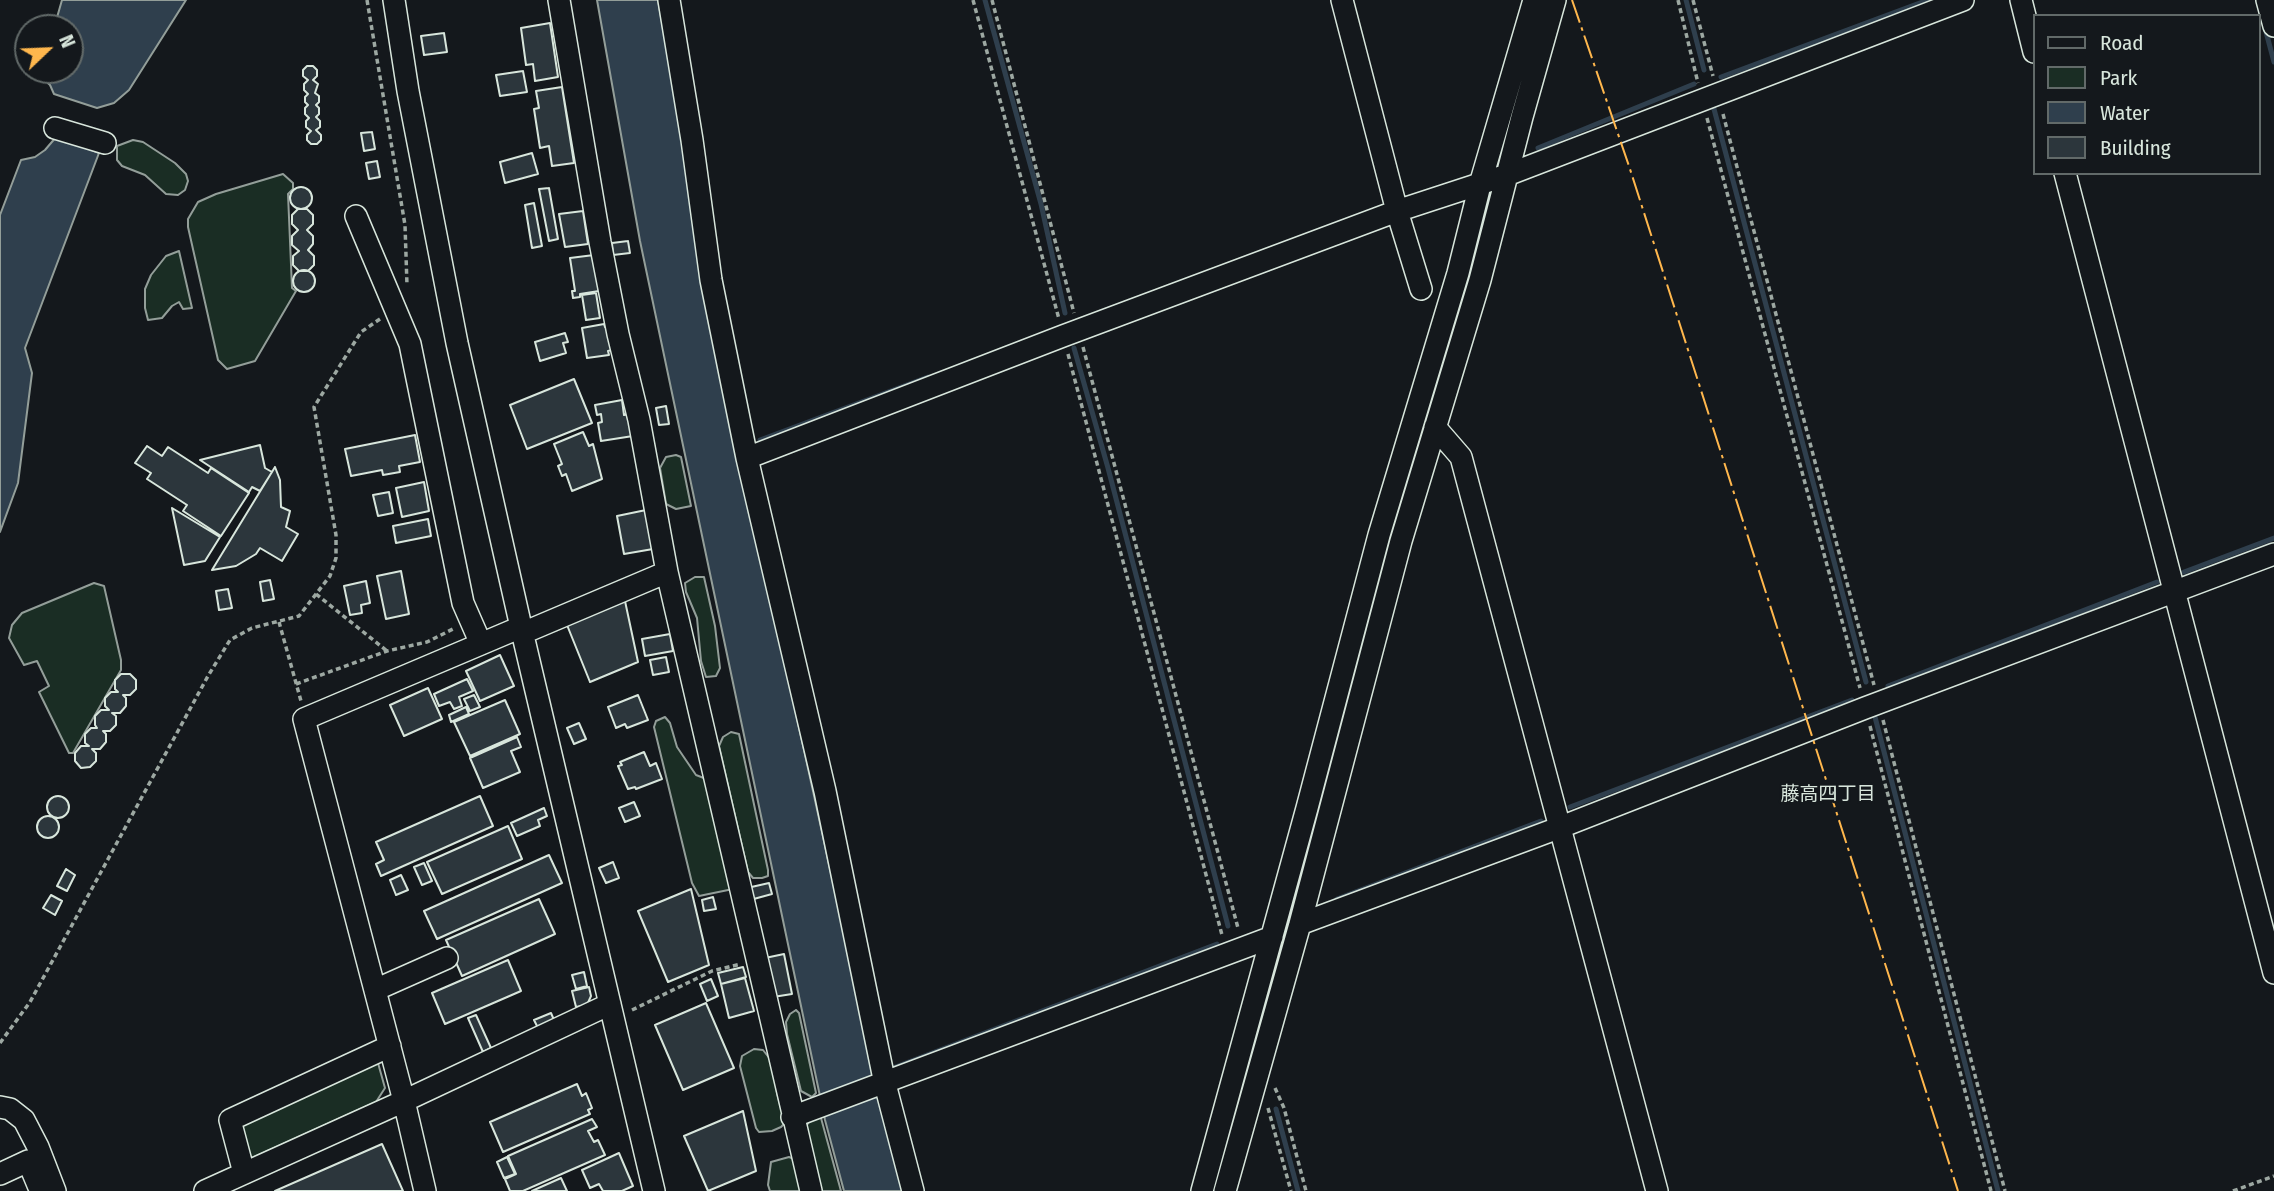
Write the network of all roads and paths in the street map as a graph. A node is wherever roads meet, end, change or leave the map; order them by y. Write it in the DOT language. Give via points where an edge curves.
graph roads {
  1 [pos="367,0"];
  2 [pos="394,0"];
  3 [pos="559,0"];
  4 [pos="669,0"];
  5 [pos="973,0"];
  6 [pos="992,0"];
  7 [pos="1342,0"];
  8 [pos="1534,0"];
  9 [pos="1555,0"];
  10 [pos="1678,0"];
  11 [pos="1693,0"];
  12 [pos="1963,0"];
  13 [pos="2021,0"];
  14 [pos="2267,0"];
  15 [pos="2274,26"];
  16 [pos="2032,44"];
  17 [pos="1710,97"];
  18 [pos="55,128"];
  19 [pos="105,143"];
  20 [pos="1507,175"];
  21 [pos="2066,175"];
  22 [pos="1481,181"];
  23 [pos="1397,211"];
  24 [pos="356,216"];
  25 [pos="1421,289"];
  26 [pos="396,311"];
  27 [pos="1071,333"];
  28 [pos="1435,426"];
  29 [pos="747,458"];
  30 [pos="2274,554"];
  31 [pos="667,572"];
  32 [pos="2173,592"];
  33 [pos="316,594"];
  34 [pos="471,620"];
  35 [pos="279,622"];
  36 [pos="522,630"];
  37 [pos="481,644"];
  38 [pos="387,651"];
  39 [pos="296,684"];
  40 [pos="1872,706"];
  41 [pos="304,719"];
  42 [pos="1561,827"];
  43 [pos="1300,924"];
  44 [pos="1272,937"];
  45 [pos="1235,951"];
  46 [pos="447,958"];
  47 [pos="756,960"];
  48 [pos="2274,973"];
  49 [pos="375,990"];
  50 [pos="611,1012"];
  51 [pos="0,1043"];
  52 [pos="390,1046"];
  53 [pos="885,1084"];
  54 [pos="1272,1097"];
  55 [pos="404,1101"];
  56 [pos="1268,1106"];
  57 [pos="0,1107"];
  58 [pos="792,1117"];
  59 [pos="244,1173"];
  60 [pos="0,1174"];
  61 [pos="2274,1176"];
  62 [pos="41,1191"];
  63 [pos="55,1191"];
  64 [pos="205,1191"];
  65 [pos="425,1191"];
  66 [pos="654,1191"];
  67 [pos="811,1191"];
  68 [pos="913,1191"];
  69 [pos="1202,1191"];
  70 [pos="1225,1191"];
  71 [pos="1291,1191"];
  72 [pos="1306,1191"];
  73 [pos="1657,1191"];
  74 [pos="1991,1191"];
  75 [pos="2005,1191"];
  76 [pos="2233,1191"];
  1 -- 26 [label="path" via="405,225 408,303"];
  2 -- 36 [label="street" via="457,343"];
  3 -- 31 [label="street" via="600,242"];
  4 -- 29 [label="street" via="711,281"];
  5 -- 27 [label="path"];
  6 -- 27 [label="path"];
  7 -- 23 [label="street"];
  8 -- 22 [label="street"];
  9 -- 20 [label="street"];
  10 -- 17 [label="path"];
  11 -- 17 [label="path"];
  12 -- 17 [label="street"];
  13 -- 16 [label="street"];
  14 -- 15 [label="street"];
  17 -- 20 [label="street"];
  17 -- 40 [label="path"];
  17 -- 40 [label="path"];
  18 -- 19 [label="street"];
  20 -- 22 [label="street"];
  20 -- 28 [label="street"];
  21 -- 32 [label="street"];
  22 -- 23 [label="street"];
  22 -- 44 [label="street" via="1458,274 1379,534"];
  23 -- 25 [label="street"];
  23 -- 27 [label="street"];
  24 -- 26 [label="street"];
  26 -- 33 [label="path" via="361,332 314,407 336,535 330,576"];
  26 -- 34 [label="street" via="410,344 463,603"];
  27 -- 29 [label="street"];
  27 -- 45 [label="path"];
  27 -- 45 [label="path"];
  28 -- 42 [label="street" via="1461,457"];
  28 -- 43 [label="street"];
  29 -- 53 [label="street" via="825,790"];
  30 -- 32 [label="street"];
  31 -- 36 [label="street"];
  31 -- 47 [label="street"];
  32 -- 40 [label="street"];
  32 -- 48 [label="street"];
  33 -- 35 [label="path" via="299,616"];
  33 -- 38 [label="path"];
  34 -- 37 [label="street"];
  34 -- 38 [label="path" via="427,642"];
  35 -- 39 [label="path"];
  35 -- 51 [label="path" via="252,628 230,640 30,1002"];
  36 -- 37 [label="street"];
  36 -- 50 [label="street"];
  37 -- 41 [label="street"];
  38 -- 39 [label="path"];
  39 -- 41 [label="path"];
  40 -- 42 [label="street"];
  40 -- 74 [label="path"];
  40 -- 75 [label="path"];
  41 -- 49 [label="street"];
  42 -- 43 [label="street"];
  42 -- 73 [label="street"];
  43 -- 70 [label="street"];
  44 -- 45 [label="street"];
  44 -- 69 [label="street"];
  45 -- 53 [label="street"];
  46 -- 49 [label="street"];
  47 -- 50 [label="path" via="712,971"];
  47 -- 58 [label="street"];
  49 -- 52 [label="street"];
  50 -- 55 [label="street"];
  50 -- 66 [label="street"];
  52 -- 55 [label="street"];
  52 -- 59 [label="street" via="230,1120"];
  53 -- 58 [label="street"];
  53 -- 68 [label="street"];
  54 -- 72 [label="path" via="1275,1087"];
  55 -- 59 [label="street"];
  55 -- 65 [label="street"];
  56 -- 71 [label="path"];
  57 -- 63 [label="street" via="24,1120"];
  58 -- 67 [label="street"];
  59 -- 64 [label="street"];
  60 -- 62 [label="street" via="28,1161"];
  61 -- 76 [label="path"];
}
